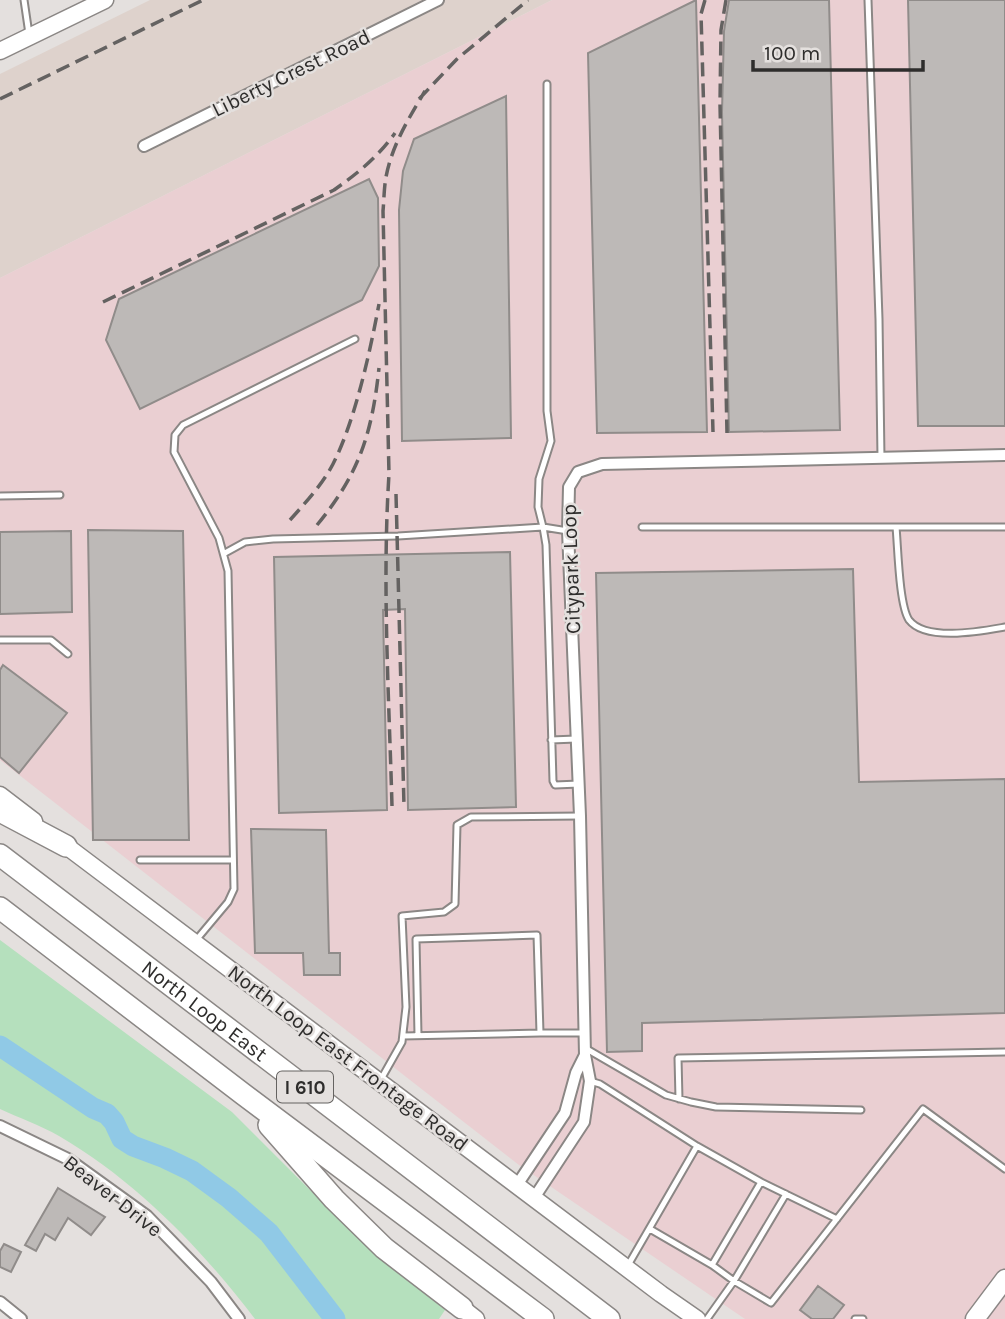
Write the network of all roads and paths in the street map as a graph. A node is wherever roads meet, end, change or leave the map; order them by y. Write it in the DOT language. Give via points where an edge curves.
graph roads {
  1 [pos="24,0"];
  2 [pos="105,0"];
  3 [pos="438,0"];
  4 [pos="868,0"];
  5 [pos="30,37"];
  6 [pos="0,51"];
  7 [pos="547,84"];
  8 [pos="144,146"];
  9 [pos="355,339"];
  10 [pos="1005,455"];
  11 [pos="881,457"];
  12 [pos="60,495"];
  13 [pos="0,496"];
  14 [pos="543,527"];
  15 [pos="642,527"];
  16 [pos="896,527"];
  17 [pos="1005,527"];
  18 [pos="568,531"];
  19 [pos="225,553"];
  20 [pos="1005,627"];
  21 [pos="0,640"];
  22 [pos="68,654"];
  23 [pos="577,739"];
  24 [pos="551,740"];
  25 [pos="579,784"];
  26 [pos="0,795"];
  27 [pos="0,811"];
  28 [pos="580,816"];
  29 [pos="66,846"];
  30 [pos="0,855"];
  31 [pos="140,860"];
  32 [pos="233,860"];
  33 [pos="0,908"];
  34 [pos="195,942"];
  35 [pos="540,1033"];
  36 [pos="585,1033"];
  37 [pos="418,1035"];
  38 [pos="403,1036"];
  39 [pos="585,1052"];
  40 [pos="1005,1052"];
  41 [pos="590,1081"];
  42 [pos="379,1082"];
  43 [pos="243,1094"];
  44 [pos="678,1099"];
  45 [pos="861,1110"];
  46 [pos="0,1126"];
  47 [pos="698,1146"];
  48 [pos="1005,1168"];
  49 [pos="761,1182"];
  50 [pos="517,1185"];
  51 [pos="786,1194"];
  52 [pos="534,1198"];
  53 [pos="837,1219"];
  54 [pos="650,1229"];
  55 [pos="712,1265"];
  56 [pos="627,1268"];
  57 [pos="1005,1279"];
  58 [pos="734,1281"];
  59 [pos="0,1302"];
  60 [pos="469,1314"];
  61 [pos="21,1319"];
  62 [pos="239,1319"];
  63 [pos="543,1319"];
  64 [pos="609,1319"];
  65 [pos="697,1319"];
  66 [pos="707,1319"];
  67 [pos="855,1319"];
  68 [pos="863,1319"];
  69 [pos="975,1319"];
  1 -- 5 [label="lane"];
  2 -- 5 [label="main road"];
  3 -- 8 [label="street, Liberty Crest Road"];
  4 -- 11 [label="lane"];
  5 -- 6 [label="main road"];
  7 -- 14 [label="lane" via="547,411 551,441 539,480"];
  9 -- 19 [label="lane" via="183,425 175,435 174,452"];
  10 -- 11 [label="street, Citypark Loop"];
  11 -- 18 [label="street, Citypark Loop" via="602,464 578,472 569,487"];
  12 -- 13 [label="lane"];
  14 -- 18 [label="lane"];
  14 -- 19 [label="lane" via="274,539 245,542"];
  14 -- 24 [label="lane"];
  15 -- 16 [label="lane"];
  16 -- 17 [label="lane"];
  16 -- 20 [label="lane" via="903,603 910,621 928,631 962,633"];
  18 -- 23 [label="street, Citypark Loop"];
  19 -- 32 [label="lane" via="229,571"];
  21 -- 22 [label="lane" via="51,640"];
  23 -- 24 [label="lane"];
  23 -- 25 [label="street, Citypark Loop"];
  24 -- 25 [label="lane" via="555,785"];
  25 -- 28 [label="street, Citypark Loop"];
  26 -- 29 [label="main road, North Loop East Frontage Road"];
  27 -- 29 [label="highway"];
  28 -- 36 [label="street, Citypark Loop"];
  28 -- 38 [label="lane" via="471,817 457,825 455,904 444,912 402,916"];
  29 -- 34 [label="main road, North Loop East Frontage Road"];
  30 -- 64 [label="highway, North Loop East / I 610"];
  31 -- 32 [label="lane"];
  32 -- 34 [label="lane" via="234,889"];
  33 -- 43 [label="highway, North Loop East / I 610"];
  34 -- 42 [label="main road, North Loop East Frontage Road"];
  35 -- 36 [label="lane"];
  35 -- 37 [label="lane"];
  35 -- 37 [label="lane" via="537,935 416,939"];
  36 -- 39 [label="street, Citypark Loop"];
  37 -- 38 [label="lane"];
  38 -- 42 [label="lane"];
  39 -- 41 [label="street, Citypark Loop"];
  39 -- 44 [label="lane"];
  39 -- 50 [label="street, Citypark Loop" via="565,1113"];
  40 -- 44 [label="lane" via="678,1059"];
  41 -- 47 [label="lane"];
  41 -- 52 [label="street, Citypark Loop" via="584,1122"];
  42 -- 50 [label="main road, North Loop East Frontage Road"];
  43 -- 60 [label="highway" via="384,1248"];
  43 -- 63 [label="highway, North Loop East / I 610"];
  44 -- 45 [label="lane" via="716,1107"];
  46 -- 62 [label="street, Beaver Drive" via="68,1159 146,1216 211,1282"];
  47 -- 49 [label="lane"];
  47 -- 54 [label="lane"];
  48 -- 53 [label="lane" via="923,1109"];
  49 -- 51 [label="lane"];
  49 -- 55 [label="lane"];
  50 -- 52 [label="main road, North Loop East Frontage Road"];
  51 -- 53 [label="lane"];
  51 -- 58 [label="lane"];
  52 -- 56 [label="main road, North Loop East Frontage Road"];
  53 -- 58 [label="lane" via="771,1303"];
  54 -- 55 [label="lane"];
  54 -- 56 [label="lane"];
  55 -- 58 [label="lane"];
  56 -- 65 [label="main road, North Loop East Frontage Road"];
  57 -- 69 [label="main road"];
  58 -- 66 [label="lane"];
  59 -- 61 [label="street"];
  67 -- 68 [label="lane"];
}
